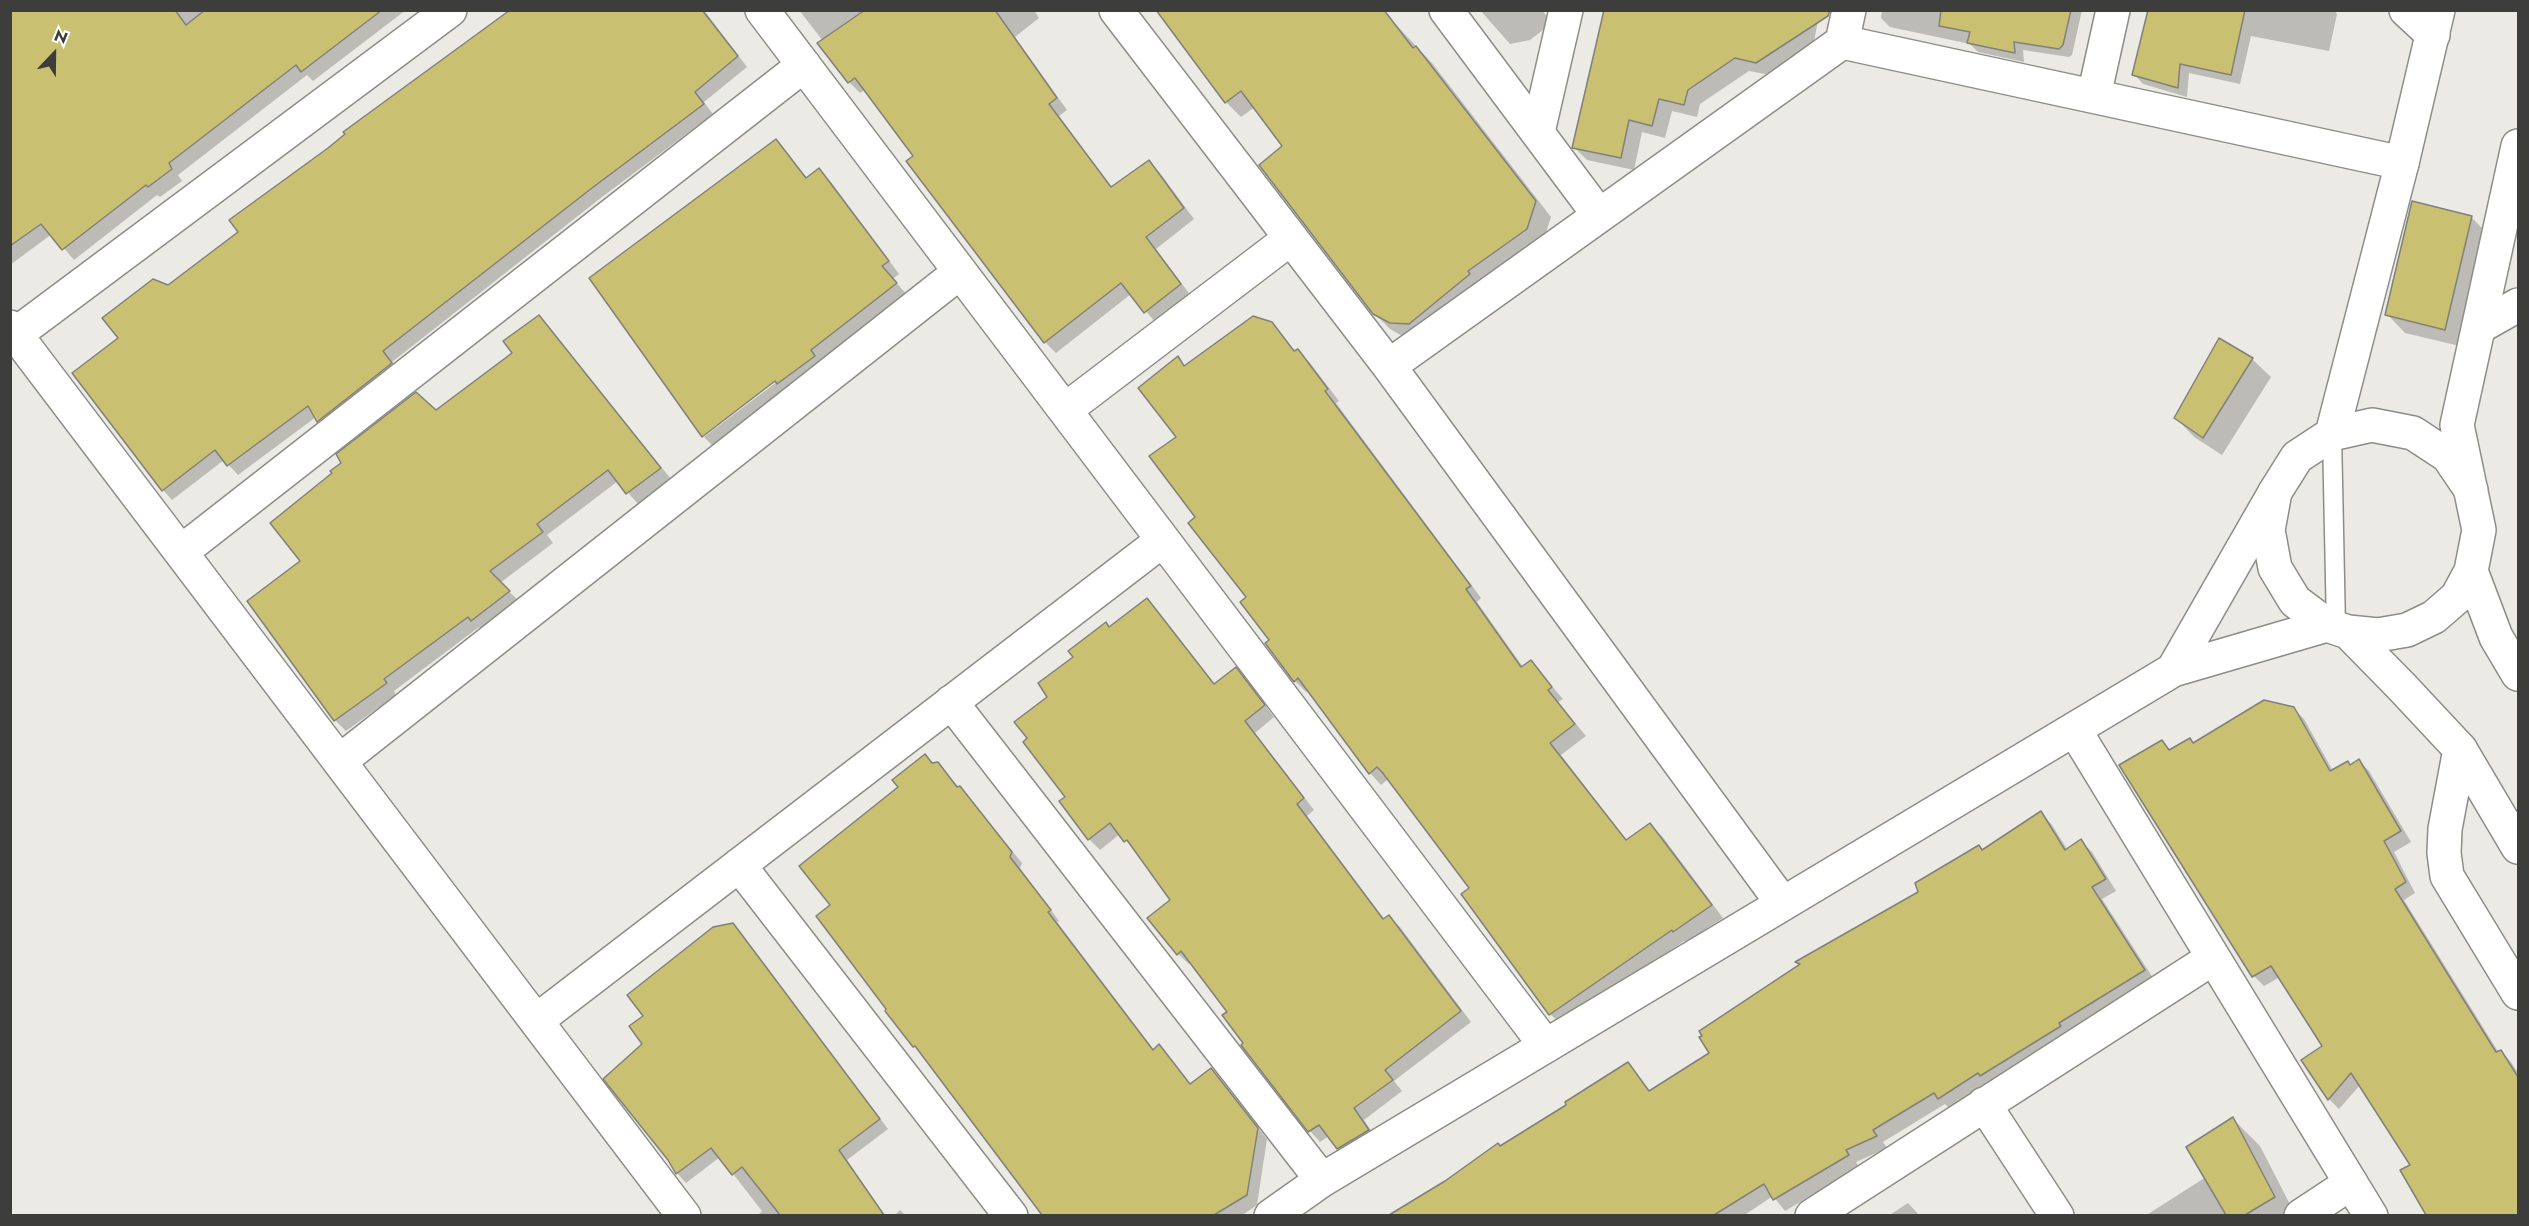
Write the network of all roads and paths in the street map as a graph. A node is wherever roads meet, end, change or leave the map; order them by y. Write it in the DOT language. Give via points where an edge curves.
graph roads {
  1 [pos="450,10"];
  2 [pos="762,10"];
  3 [pos="1116,10"];
  4 [pos="1446,10"];
  5 [pos="1566,10"];
  6 [pos="1849,10"];
  7 [pos="2113,10"];
  8 [pos="2406,10"];
  9 [pos="2436,23"];
  10 [pos="1842,42"];
  11 [pos="804,66"];
  12 [pos="2094,96"];
  13 [pos="1538,132"];
  14 [pos="2518,146"];
  15 [pos="2402,163"];
  16 [pos="1599,215"];
  17 [pos="1291,238"];
  18 [pos="960,272"];
  19 [pos="2518,305"];
  20 [pos="2479,327"];
  21 [pos="13,331"];
  22 [pos="1389,366"];
  23 [pos="1065,410"];
  24 [pos="2332,434"];
  25 [pos="2470,490"];
  26 [pos="2275,492"];
  27 [pos="1163,540"];
  28 [pos="181,552"];
  29 [pos="2471,571"];
  30 [pos="2337,629"];
  31 [pos="2173,670"];
  32 [pos="2518,674"];
  33 [pos="951,702"];
  34 [pos="2074,729"];
  35 [pos="2460,749"];
  36 [pos="340,761"];
  37 [pos="2518,847"];
  38 [pos="739,865"];
  39 [pos="1783,904"];
  40 [pos="2213,958"];
  41 [pos="2518,993"];
  42 [pos="536,1021"];
  43 [pos="1546,1046"];
  44 [pos="1984,1104"];
  45 [pos="1322,1180"];
  46 [pos="2351,1183"];
  47 [pos="684,1215"];
  48 [pos="1011,1215"];
  49 [pos="1272,1215"];
  50 [pos="1812,1215"];
  51 [pos="2057,1215"];
  52 [pos="2301,1215"];
  53 [pos="2371,1215"];
  1 -- 21 [label="street"];
  2 -- 11 [label="street"];
  3 -- 17 [label="street"];
  4 -- 13 [label="street"];
  5 -- 13 [label="street"];
  6 -- 10 [label="street"];
  7 -- 12 [label="street"];
  8 -- 9 [label="street"];
  9 -- 15 [label="street"];
  10 -- 12 [label="street"];
  10 -- 16 [label="street"];
  11 -- 18 [label="street"];
  11 -- 28 [label="street"];
  12 -- 15 [label="street"];
  13 -- 16 [label="street"];
  14 -- 20 [label="street"];
  15 -- 24 [label="street"];
  16 -- 22 [label="street"];
  17 -- 22 [label="street"];
  17 -- 23 [label="street"];
  18 -- 23 [label="street"];
  18 -- 36 [label="street"];
  19 -- 20 [label="street"];
  20 -- 25 [label="street" via="2457,425"];
  21 -- 28 [label="street"];
  22 -- 39 [label="street"];
  23 -- 27 [label="street"];
  24 -- 25 [label="street" via="2372,425 2413,433 2448,456"];
  24 -- 26 [label="street" via="2297,457"];
  24 -- 30 [label="lane"];
  25 -- 29 [label="street" via="2480,531"];
  26 -- 30 [label="street" via="2268,530 2274,568 2295,601"];
  26 -- 31 [label="street"];
  27 -- 33 [label="street"];
  27 -- 43 [label="street"];
  28 -- 36 [label="street"];
  29 -- 30 [label="street" via="2457,597 2434,617 2407,630 2378,635"];
  29 -- 32 [label="street" via="2496,637"];
  30 -- 31 [label="street"];
  30 -- 35 [label="street" via="2402,687"];
  31 -- 34 [label="street"];
  33 -- 38 [label="street"];
  33 -- 45 [label="street"];
  34 -- 39 [label="street"];
  34 -- 40 [label="street"];
  35 -- 37 [label="street"];
  35 -- 41 [label="street" via="2445,829 2447,876"];
  36 -- 42 [label="street"];
  38 -- 42 [label="street"];
  38 -- 48 [label="street"];
  39 -- 43 [label="street"];
  40 -- 44 [label="street"];
  40 -- 46 [label="street"];
  42 -- 47 [label="street"];
  43 -- 45 [label="street"];
  44 -- 50 [label="street"];
  44 -- 51 [label="street"];
  45 -- 49 [label="street"];
  46 -- 52 [label="street"];
  46 -- 53 [label="street"];
}
